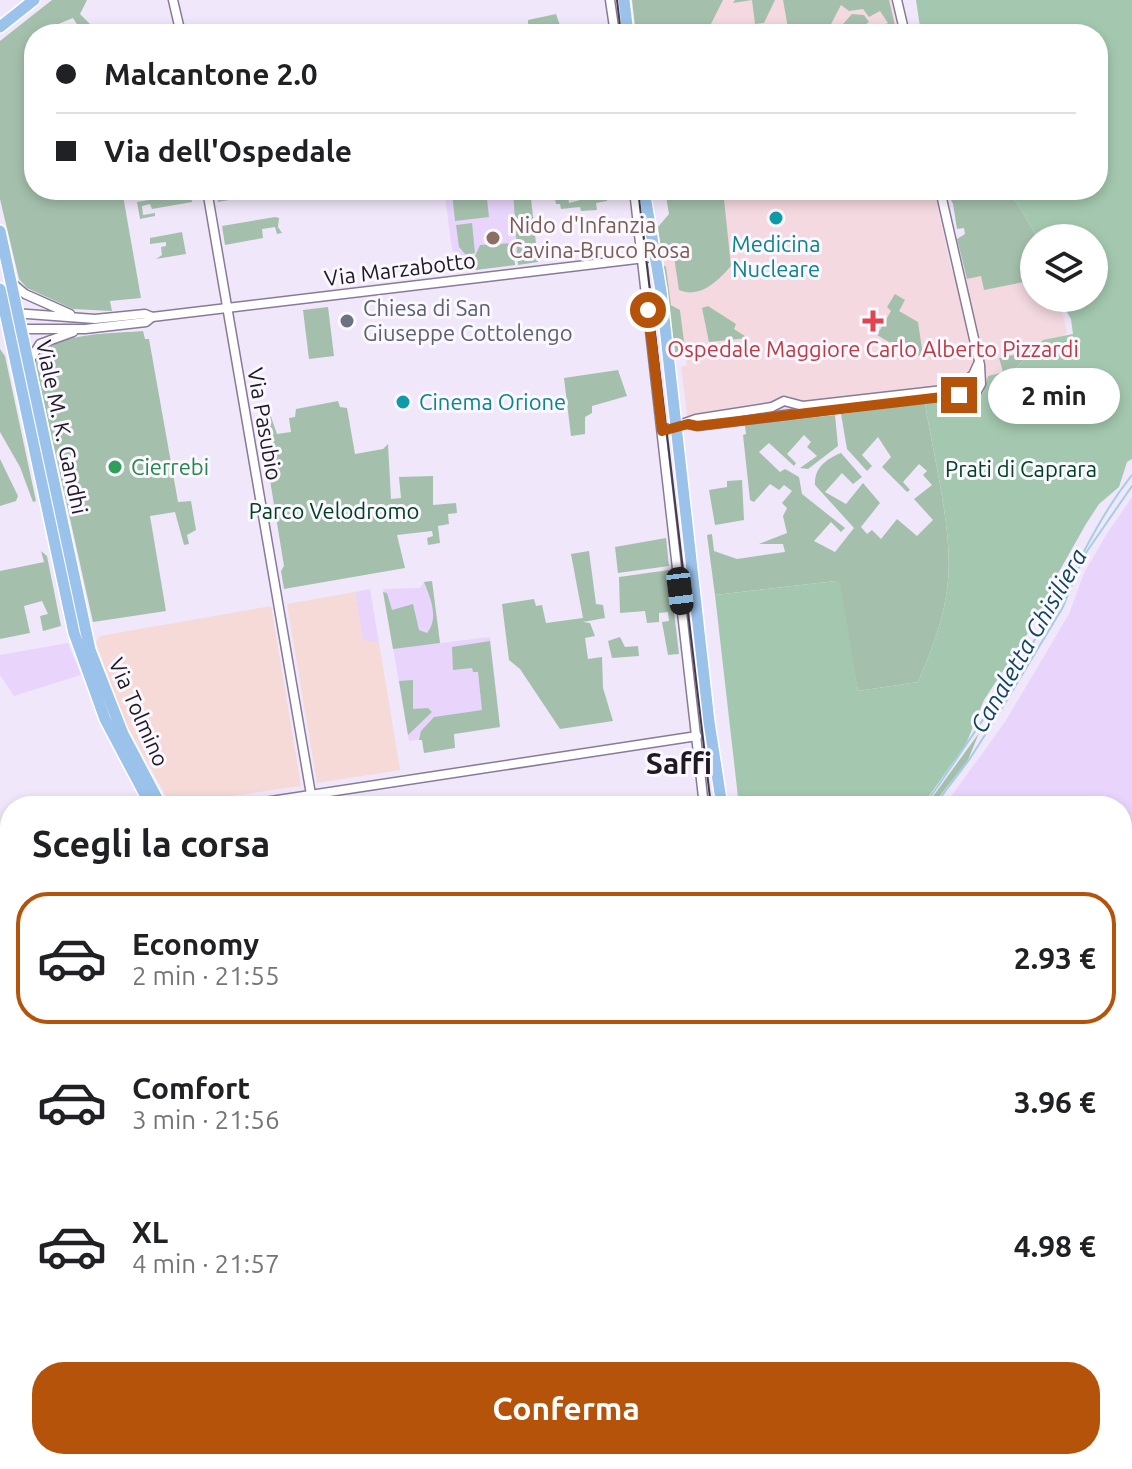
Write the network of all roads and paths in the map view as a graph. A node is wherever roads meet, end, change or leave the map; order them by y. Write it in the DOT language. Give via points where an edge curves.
graph roads {
  1 [pos="175,0"];
  2 [pos="610,0"];
  3 [pos="624,0"];
  4 [pos="897,0"];
  5 [pos="34,1"];
  6 [pos="179,24"];
  7 [pos="614,24"];
  8 [pos="627,24"];
  9 [pos="903,24"];
  10 [pos="1,27"];
  11 [pos="209,200"];
  12 [pos="636,200"];
  13 [pos="645,200"];
  14 [pos="942,200"];
  15 [pos="0,231"];
  16 [pos="648,258"];
  17 [pos="11,282"];
  18 [pos="0,289"];
  19 [pos="227,308"];
  20 [pos="12,313"];
  21 [pos="152,317"];
  22 [pos="78,318"];
  23 [pos="14,328"];
  24 [pos="85,329"];
  25 [pos="29,368"];
  26 [pos="977,377"];
  27 [pos="800,410"];
  28 [pos="682,425"];
  29 [pos="662,431"];
  30 [pos="80,632"];
  31 [pos="697,736"];
  32 [pos="311,795"];
  33 [pos="146,796"];
  34 [pos="156,796"];
  35 [pos="304,796"];
  36 [pos="703,796"];
  37 [pos="720,796"];
  1 -- 6 [label="street"];
  2 -- 7 [label="street"];
  3 -- 8 [label="main road"];
  4 -- 9 [label="street"];
  5 -- 10 [label="main road"];
  11 -- 19 [label="street, Via Pasubio"];
  12 -- 16 [label="street"];
  13 -- 16 [label="main road"];
  14 -- 26 [label="street" via="978,357"];
  15 -- 17 [label="main road, Viale M. K. Gandhi"];
  16 -- 19 [label="street, Via Marzabotto"];
  16 -- 28 [label="main road" via="661,291"];
  16 -- 29 [label="street"];
  17 -- 20 [label="main road, Viale M. K. Gandhi"];
  17 -- 22 [label="street"];
  18 -- 20 [label="main road, Viale M. K. Gandhi"];
  19 -- 21 [label="street, Via Marzabotto"];
  19 -- 32 [label="street, Via Pasubio"];
  20 -- 22 [label="street, Via Marzabotto"];
  20 -- 23 [label="main road, Viale M. K. Gandhi"];
  21 -- 22 [label="street, Via Marzabotto"];
  21 -- 24 [label="street, Via Marzabotto"];
  23 -- 24 [label="street, Via Marzabotto"];
  23 -- 25 [label="main road, Viale M. K. Gandhi"];
  23 -- 30 [label="main road, Viale M. K. Gandhi"];
  24 -- 25 [label="street" via="40,344"];
  25 -- 30 [label="main road, Viale M. K. Gandhi"];
  26 -- 27 [label="street" via="947,389"];
  26 -- 27 [label="street" via="979,389 971,393"];
  27 -- 28 [label="street"];
  27 -- 28 [label="street" via="782,402"];
  28 -- 29 [label="street"];
  28 -- 37 [label="main road"];
  29 -- 31 [label="street"];
  30 -- 33 [label="main road, Via Tolmino" via="105,719"];
  30 -- 34 [label="main road, Via Tolmino"];
  31 -- 32 [label="street"];
  31 -- 36 [label="street"];
  32 -- 35 [label="street"];
}
